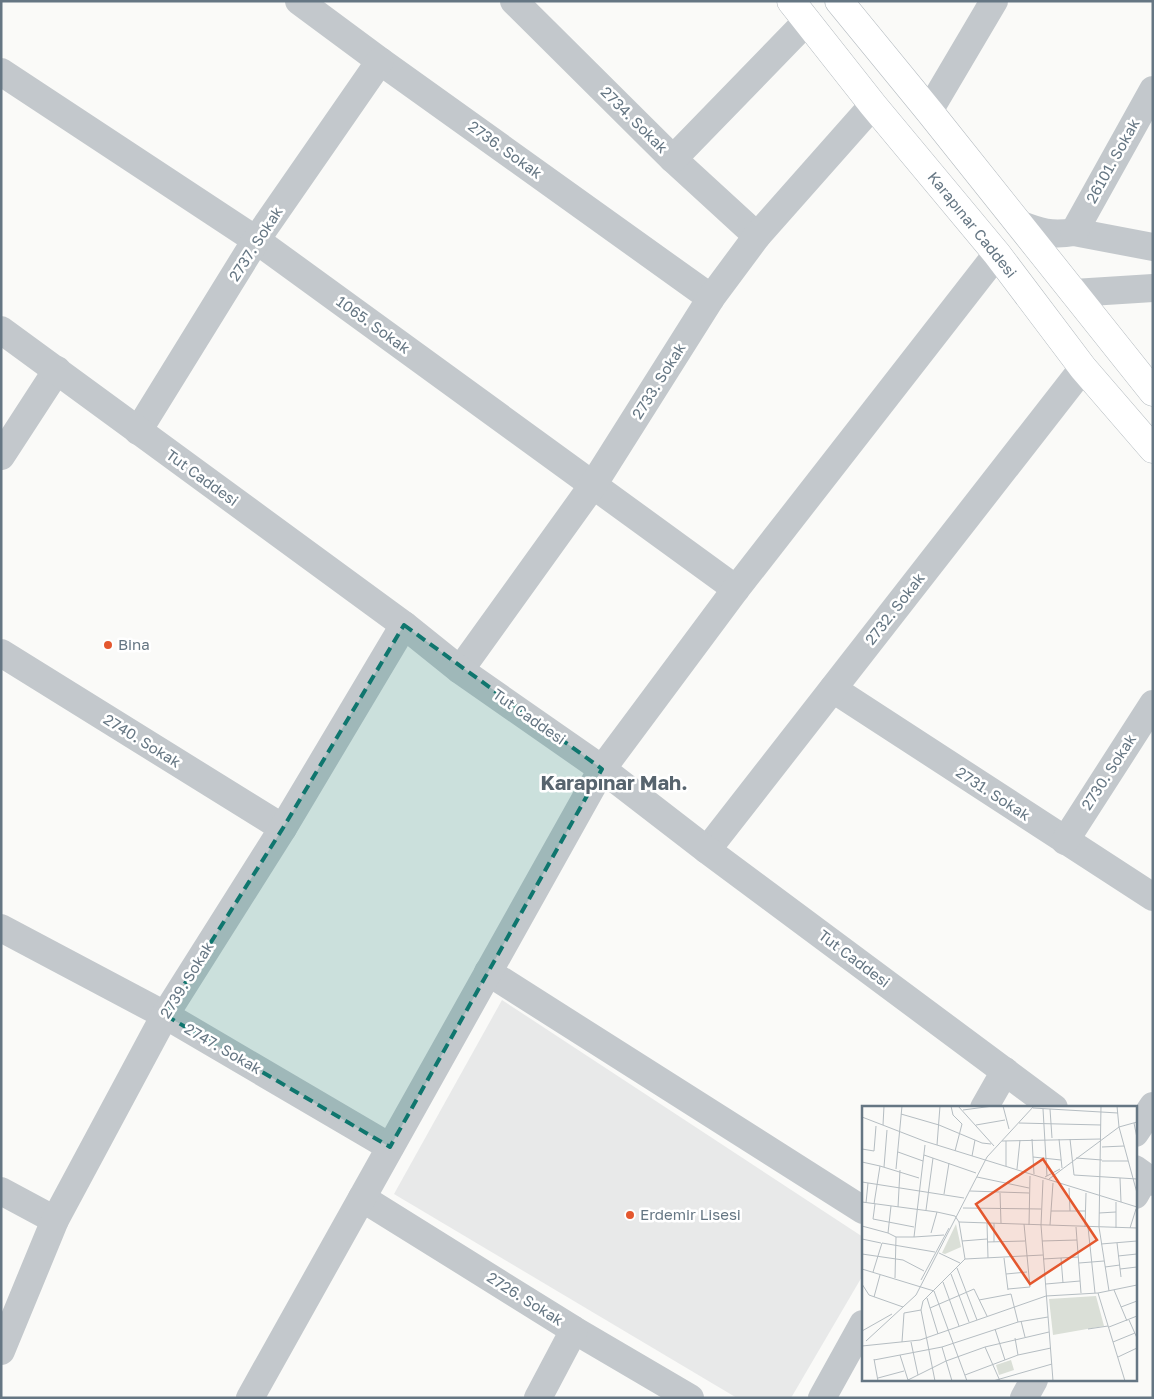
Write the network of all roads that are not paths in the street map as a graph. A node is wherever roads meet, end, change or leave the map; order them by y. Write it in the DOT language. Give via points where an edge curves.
graph roads {
  1 [pos="299,1"];
  2 [pos="514,1"];
  3 [pos="839,1"];
  4 [pos="994,1"];
  5 [pos="799,11"];
  6 [pos="380,61"];
  7 [pos="1,72"];
  8 [pos="1153,90"];
  9 [pos="873,106"];
  10 [pos="929,111"];
  11 [pos="673,159"];
  12 [pos="1019,224"];
  13 [pos="1074,232"];
  14 [pos="758,236"];
  15 [pos="256,240"];
  16 [pos="1153,247"];
  17 [pos="997,254"];
  18 [pos="1153,288"];
  19 [pos="1074,293"];
  20 [pos="711,298"];
  21 [pos="1,330"];
  22 [pos="1083,368"];
  23 [pos="57,370"];
  24 [pos="1153,392"];
  25 [pos="138,431"];
  26 [pos="1153,449"];
  27 [pos="1,456"];
  28 [pos="593,485"];
  29 [pos="736,589"];
  30 [pos="404,625"];
  31 [pos="1,654"];
  32 [pos="460,670"];
  33 [pos="833,690"];
  34 [pos="1153,704"];
  35 [pos="602,768"];
  36 [pos="283,828"];
  37 [pos="1065,841"];
  38 [pos="707,850"];
  39 [pos="1153,897"];
  40 [pos="1,928"];
  41 [pos="488,972"];
  42 [pos="165,1015"];
  43 [pos="1005,1071"];
  44 [pos="985,1106"];
  45 [pos="1051,1106"];
  46 [pos="1153,1106"];
  47 [pos="1136,1132"];
  48 [pos="390,1147"];
  49 [pos="1,1191"];
  50 [pos="362,1198"];
  51 [pos="862,1209"];
  52 [pos="55,1220"];
  53 [pos="862,1326"];
  54 [pos="574,1330"];
  55 [pos="1,1351"];
  56 [pos="1033,1382"];
  57 [pos="250,1398"];
  58 [pos="538,1398"];
  59 [pos="690,1398"];
  60 [pos="822,1398"];
  61 [pos="1024,1398"];
  1 -- 6 [label="street, 2736. Sokak"];
  2 -- 11 [label="street, 2734. Sokak"];
  3 -- 10 [label="main road"];
  4 -- 10 [label="street"];
  5 -- 9 [label="main road, Karapınar Caddesi"];
  5 -- 11 [label="street"];
  6 -- 15 [label="street, 2737. Sokak"];
  6 -- 20 [label="street, 2736. Sokak"];
  7 -- 15 [label="street, 1065. Sokak"];
  8 -- 13 [label="street, 26101. Sokak"];
  9 -- 14 [label="street, 2733. Sokak"];
  9 -- 17 [label="main road, Karapınar Caddesi"];
  10 -- 12 [label="main road"];
  11 -- 14 [label="street, 2734. Sokak"];
  12 -- 13 [label="street" via="1043,233"];
  12 -- 19 [label="main road"];
  13 -- 16 [label="street"];
  14 -- 20 [label="street, 2733. Sokak"];
  15 -- 25 [label="street, 2737. Sokak"];
  15 -- 28 [label="street, 1065. Sokak"];
  17 -- 22 [label="main road, Karapınar Caddesi"];
  17 -- 29 [label="street"];
  18 -- 19 [label="street"];
  19 -- 24 [label="main road"];
  20 -- 28 [label="street, 2733. Sokak"];
  21 -- 23 [label="street, Tut Caddesi"];
  22 -- 26 [label="main road, Karapınar Caddesi"];
  22 -- 33 [label="street, 2732. Sokak"];
  23 -- 25 [label="street, Tut Caddesi"];
  23 -- 27 [label="street"];
  25 -- 30 [label="street, Tut Caddesi"];
  28 -- 29 [label="street, 1065. Sokak"];
  28 -- 32 [label="street, 2733. Sokak"];
  29 -- 35 [label="street"];
  30 -- 32 [label="street, Tut Caddesi"];
  30 -- 36 [label="street, 2739. Sokak"];
  31 -- 36 [label="street, 2740. Sokak"];
  32 -- 35 [label="street, Tut Caddesi"];
  33 -- 37 [label="street, 2731. Sokak"];
  33 -- 38 [label="street, 2732. Sokak"];
  34 -- 37 [label="street, 2730. Sokak"];
  35 -- 38 [label="street, Tut Caddesi"];
  35 -- 41 [label="street"];
  36 -- 42 [label="street, 2739. Sokak"];
  37 -- 39 [label="street, 2731. Sokak"];
  38 -- 43 [label="street, Tut Caddesi"];
  40 -- 42 [label="street, 2747. Sokak"];
  41 -- 48 [label="street"];
  41 -- 51 [label="street"];
  42 -- 48 [label="street, 2747. Sokak"];
  42 -- 52 [label="street, 2739. Sokak"];
  43 -- 44 [label="street"];
  43 -- 45 [label="street, Tut Caddesi"];
  46 -- 47 [label="street"];
  48 -- 50 [label="street"];
  49 -- 52 [label="street"];
  50 -- 54 [label="street, 2726. Sokak"];
  50 -- 57 [label="street"];
  52 -- 55 [label="street, 2739. Sokak"];
  53 -- 60 [label="street"];
  54 -- 58 [label="street"];
  54 -- 59 [label="street, 2726. Sokak"];
  56 -- 61 [label="street"];
}
